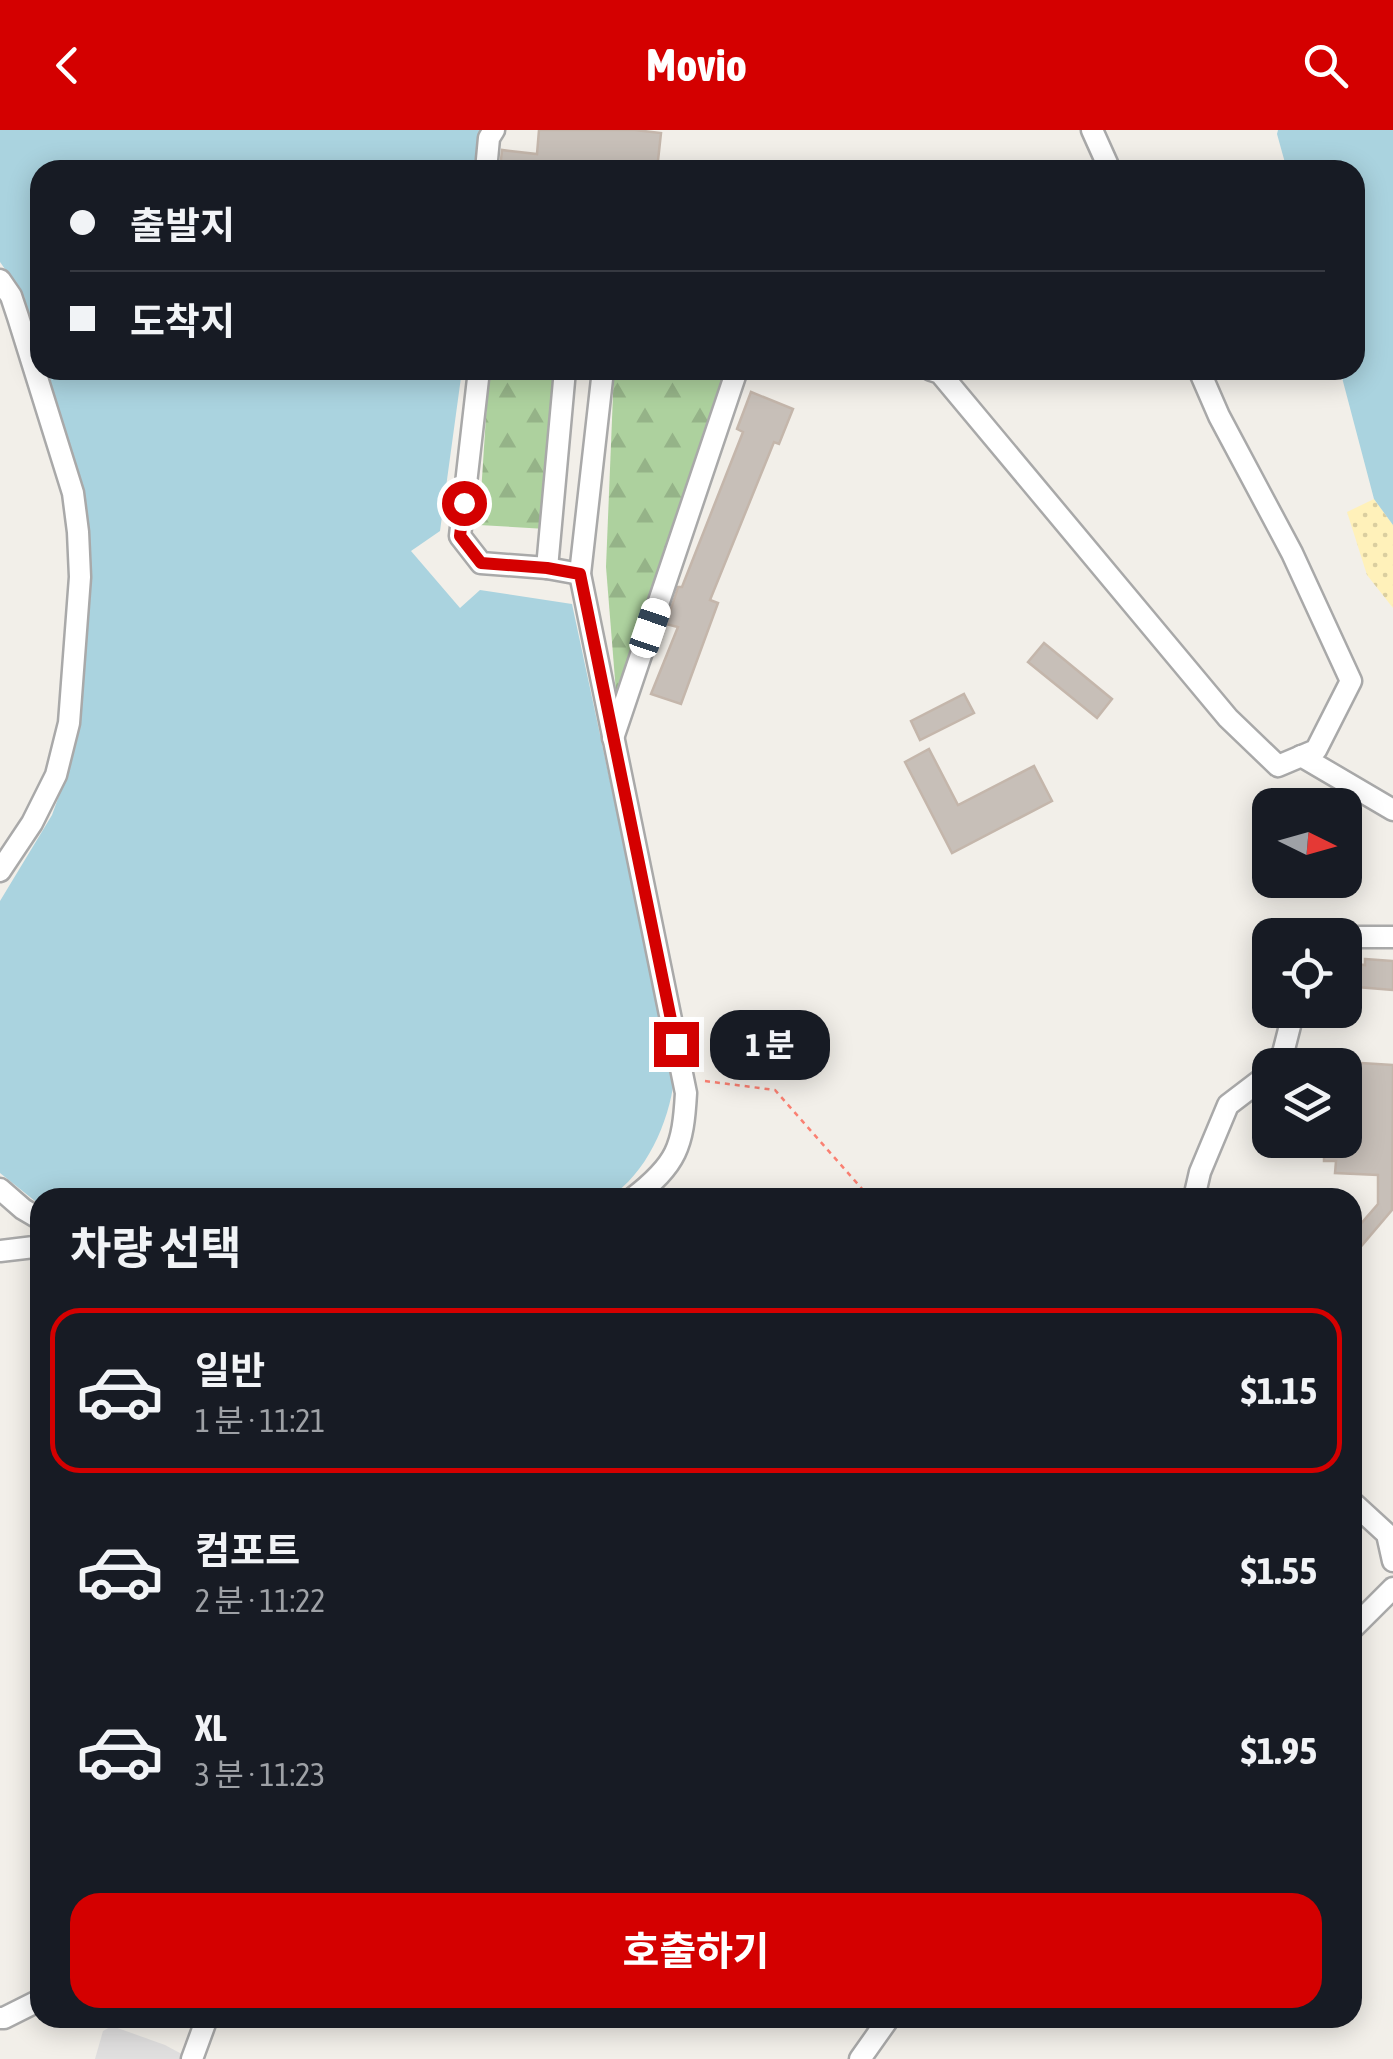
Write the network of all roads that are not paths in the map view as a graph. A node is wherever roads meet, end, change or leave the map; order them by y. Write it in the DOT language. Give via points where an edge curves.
graph roads {
  1 [pos="494,130"];
  2 [pos="1092,130"];
  3 [pos="487,160"];
  4 [pos="1106,160"];
  5 [pos="0,280"];
  6 [pos="30,355"];
  7 [pos="38,380"];
  8 [pos="478,380"];
  9 [pos="564,380"];
  10 [pos="602,380"];
  11 [pos="734,380"];
  12 [pos="946,380"];
  13 [pos="1203,380"];
  14 [pos="547,568"];
  15 [pos="580,574"];
  16 [pos="613,740"];
  17 [pos="1301,756"];
  18 [pos="1393,810"];
  19 [pos="0,871"];
  20 [pos="1362,937"];
  21 [pos="1393,937"];
  22 [pos="1252,1087"];
  23 [pos="646,1188"];
  24 [pos="1196,1188"];
  25 [pos="0,1189"];
  26 [pos="30,1213"];
  27 [pos="30,1247"];
  28 [pos="0,1251"];
  29 [pos="1362,1511"];
  30 [pos="1393,1561"];
  31 [pos="1393,1588"];
  32 [pos="1362,1619"];
  33 [pos="30,2005"];
  34 [pos="0,2018"];
  35 [pos="204,2028"];
  36 [pos="882,2028"];
  37 [pos="192,2059"];
  38 [pos="860,2059"];
  1 -- 3 [label="street"];
  2 -- 4 [label="street"];
  5 -- 6 [label="street"];
  7 -- 19 [label="street" via="73,493 78,532 69,723 56,775"];
  8 -- 14 [label="street" via="460,536 481,563"];
  9 -- 14 [label="street"];
  10 -- 15 [label="street"];
  11 -- 16 [label="street"];
  12 -- 17 [label="street" via="1228,718 1278,766"];
  13 -- 17 [label="street" via="1351,680 1316,750"];
  14 -- 15 [label="street"];
  15 -- 16 [label="street"];
  16 -- 23 [label="street" via="686,1093 678,1146 664,1173"];
  17 -- 18 [label="street"];
  20 -- 21 [label="street"];
  22 -- 24 [label="street" via="1228,1105"];
  25 -- 26 [label="street"];
  27 -- 28 [label="street"];
  29 -- 30 [label="street" via="1387,1534"];
  31 -- 32 [label="street"];
  33 -- 34 [label="street"];
  35 -- 37 [label="street"];
  36 -- 38 [label="street"];
}
